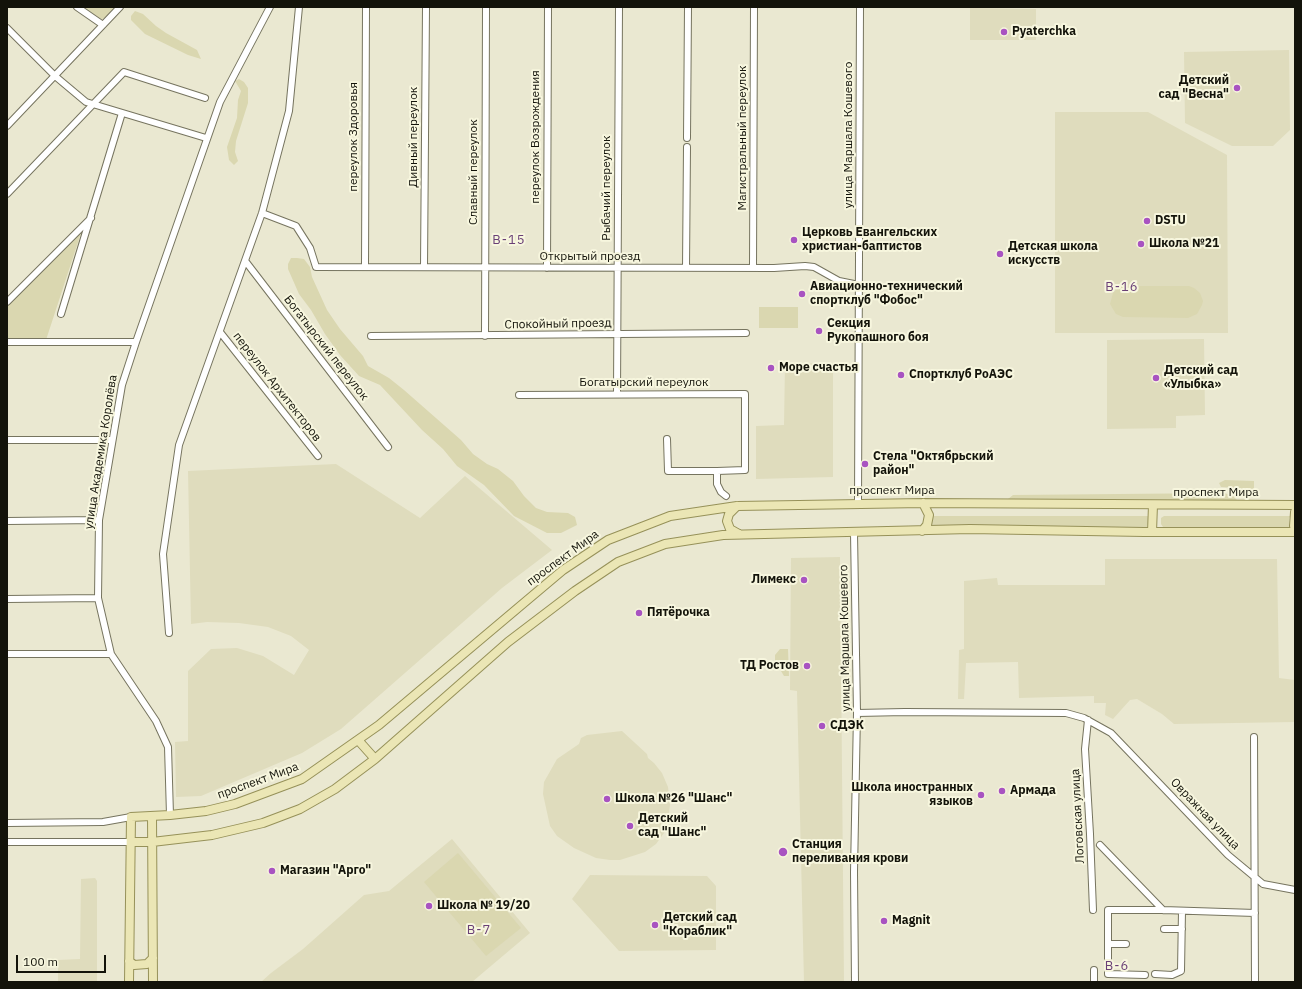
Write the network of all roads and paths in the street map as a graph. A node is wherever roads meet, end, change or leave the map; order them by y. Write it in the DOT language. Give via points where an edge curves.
graph roads {
  1 [pos="77,7"];
  2 [pos="120,7"];
  3 [pos="270,7"];
  4 [pos="299,7"];
  5 [pos="366,7"];
  6 [pos="426,7"];
  7 [pos="486,7"];
  8 [pos="548,7"];
  9 [pos="619,7"];
  10 [pos="688,7"];
  11 [pos="754,7"];
  12 [pos="858,7"];
  13 [pos="103,25"];
  14 [pos="7,28"];
  15 [pos="55,76"];
  16 [pos="205,98"];
  17 [pos="93,104"];
  18 [pos="122,113"];
  19 [pos="7,126"];
  20 [pos="206,138"];
  21 [pos="687,138"];
  22 [pos="687,147"];
  23 [pos="7,194"];
  24 [pos="262,213"];
  25 [pos="92,217"];
  26 [pos="246,262"];
  27 [pos="365,267"];
  28 [pos="424,267"];
  29 [pos="484,268"];
  30 [pos="547,268"];
  31 [pos="617,268"];
  32 [pos="686,268"];
  33 [pos="753,268"];
  34 [pos="858,285"];
  35 [pos="7,302"];
  36 [pos="61,314"];
  37 [pos="220,332"];
  38 [pos="746,333"];
  39 [pos="618,334"];
  40 [pos="371,336"];
  41 [pos="485,336"];
  42 [pos="7,342"];
  43 [pos="136,342"];
  44 [pos="617,394"];
  45 [pos="519,395"];
  46 [pos="667,439"];
  47 [pos="7,440"];
  48 [pos="112,440"];
  49 [pos="388,448"];
  50 [pos="318,456"];
  51 [pos="717,471"];
  52 [pos="726,496"];
  53 [pos="857,503"];
  54 [pos="923,503"];
  55 [pos="1153,505"];
  56 [pos="1295,505"];
  57 [pos="737,506"];
  58 [pos="1295,512"];
  59 [pos="7,520"];
  60 [pos="99,520"];
  61 [pos="1295,527"];
  62 [pos="922,531"];
  63 [pos="1152,532"];
  64 [pos="1295,532"];
  65 [pos="853,533"];
  66 [pos="740,535"];
  67 [pos="98,598"];
  68 [pos="7,599"];
  69 [pos="169,633"];
  70 [pos="7,654"];
  71 [pos="111,654"];
  72 [pos="857,713"];
  73 [pos="1088,720"];
  74 [pos="1254,737"];
  75 [pos="358,740"];
  76 [pos="375,759"];
  77 [pos="170,815"];
  78 [pos="152,816"];
  79 [pos="131,817"];
  80 [pos="7,823"];
  81 [pos="7,842"];
  82 [pos="131,842"];
  83 [pos="152,842"];
  84 [pos="1100,845"];
  85 [pos="1255,877"];
  86 [pos="1295,890"];
  87 [pos="1093,910"];
  88 [pos="1163,910"];
  89 [pos="1182,911"];
  90 [pos="1255,913"];
  91 [pos="1164,929"];
  92 [pos="1182,929"];
  93 [pos="1108,944"];
  94 [pos="1126,944"];
  95 [pos="153,958"];
  96 [pos="129,961"];
  97 [pos="1094,970"];
  98 [pos="1155,974"];
  99 [pos="1145,975"];
  100 [pos="129,982"];
  101 [pos="153,982"];
  102 [pos="854,982"];
  103 [pos="1094,982"];
  104 [pos="1255,982"];
  1 -- 13 [label="street"];
  2 -- 13 [label="street"];
  3 -- 20 [label="street, улица Академика Королёва" via="220,102"];
  4 -- 24 [label="street" via="289,110"];
  5 -- 27 [label="street, переулок Здоровья"];
  6 -- 28 [label="street, Дивный переулок"];
  7 -- 29 [label="street, Славный переулок"];
  8 -- 30 [label="street, переулок Возрождения"];
  9 -- 31 [label="street, Рыбачий переулок"];
  10 -- 21 [label="street"];
  11 -- 33 [label="street, Магистральный переулок"];
  12 -- 34 [label="street, улица Маршала Кошевого"];
  13 -- 15 [label="street"];
  14 -- 15 [label="street"];
  15 -- 17 [label="street" via="86,102"];
  15 -- 19 [label="street"];
  16 -- 17 [label="street" via="124,72"];
  17 -- 18 [label="street"];
  17 -- 23 [label="street"];
  18 -- 20 [label="street"];
  18 -- 25 [label="street"];
  20 -- 43 [label="street, улица Академика Королёва"];
  22 -- 32 [label="street"];
  24 -- 26 [label="street"];
  24 -- 27 [label="street, Открытый проезд" via="296,226 310,248 316,267"];
  25 -- 35 [label="street"];
  25 -- 36 [label="street"];
  26 -- 37 [label="street"];
  26 -- 49 [label="street, Богатырский переулок"];
  27 -- 28 [label="street, Открытый проезд"];
  28 -- 29 [label="street, Открытый проезд"];
  29 -- 30 [label="street, Открытый проезд"];
  29 -- 41 [label="street, Славный переулок"];
  30 -- 31 [label="street, Открытый проезд"];
  31 -- 32 [label="street, Открытый проезд"];
  31 -- 39 [label="street, Рыбачий переулок"];
  32 -- 33 [label="street, Открытый проезд"];
  33 -- 34 [label="street, Открытый проезд" via="814,267 839,281"];
  34 -- 53 [label="street, улица Маршала Кошевого"];
  37 -- 50 [label="street, переулок Архитекторов"];
  37 -- 69 [label="street" via="179,445 163,554"];
  38 -- 39 [label="street, Спокойный проезд"];
  39 -- 41 [label="street, Спокойный проезд"];
  39 -- 44 [label="street, Рыбачий переулок"];
  40 -- 41 [label="street, Спокойный проезд"];
  42 -- 43 [label="street"];
  43 -- 48 [label="street, улица Академика Королёва" via="122,385"];
  44 -- 45 [label="street, Богатырский переулок"];
  44 -- 51 [label="street, Богатырский переулок" via="745,394 745,470"];
  46 -- 51 [label="street" via="668,471"];
  47 -- 48 [label="street"];
  48 -- 60 [label="street, улица Академика Королёва"];
  51 -- 52 [label="street" via="717,484"];
  53 -- 54 [label="main road, проспект Мира"];
  53 -- 57 [label="main road, проспект Мира"];
  54 -- 55 [label="main road, проспект Мира"];
  54 -- 62 [label="main road" via="929,515"];
  55 -- 56 [label="main road, проспект Мира"];
  55 -- 63 [label="main road"];
  57 -- 66 [label="main road" via="729,514 727,521 730,529"];
  57 -- 75 [label="main road, проспект Мира" via="670,516 608,540 563,570"];
  58 -- 61 [label="main road"];
  59 -- 60 [label="street"];
  60 -- 67 [label="street, улица Академика Королёва"];
  62 -- 63 [label="main road"];
  62 -- 65 [label="main road"];
  63 -- 64 [label="main road"];
  65 -- 66 [label="main road"];
  65 -- 72 [label="street, улица Маршала Кошевого"];
  65 -- 102 [label="street"];
  66 -- 76 [label="main road" via="723,535 665,544 618,562 574,591 508,642"];
  67 -- 68 [label="street"];
  67 -- 71 [label="street, улица Академика Королёва"];
  70 -- 71 [label="street"];
  71 -- 77 [label="street, улица Академика Королёва" via="156,721 168,747"];
  72 -- 73 [label="street, Овражная улица" via="1066,713"];
  72 -- 102 [label="street, улица Маршала Кошевого"];
  73 -- 85 [label="street, Овражная улица" via="1111,733 1228,855"];
  73 -- 87 [label="street, Логовская улица" via="1085,749"];
  74 -- 85 [label="street"];
  75 -- 76 [label="main road"];
  75 -- 77 [label="main road, проспект Мира" via="302,779 235,804 206,811"];
  76 -- 83 [label="main road" via="335,789 300,809 263,823 212,835"];
  77 -- 78 [label="main road, проспект Мира"];
  78 -- 79 [label="main road, проспект Мира"];
  78 -- 83 [label="main road"];
  79 -- 80 [label="street, проспект Мира" via="103,822"];
  79 -- 82 [label="main road"];
  81 -- 82 [label="street"];
  82 -- 83 [label="main road"];
  82 -- 96 [label="main road"];
  83 -- 95 [label="main road"];
  84 -- 88 [label="street, Логовская улица"];
  85 -- 86 [label="street, Овражная улица" via="1263,884"];
  85 -- 90 [label="street"];
  88 -- 89 [label="street"];
  88 -- 93 [label="street" via="1108,910"];
  89 -- 90 [label="street"];
  89 -- 92 [label="street"];
  90 -- 104 [label="street"];
  91 -- 92 [label="street"];
  92 -- 98 [label="street" via="1181,971 1172,975"];
  93 -- 94 [label="street"];
  93 -- 99 [label="street" via="1108,974"];
  95 -- 96 [label="main road" via="147,964 134,965"];
  95 -- 101 [label="main road"];
  96 -- 100 [label="main road"];
  97 -- 103 [label="street"];
}
